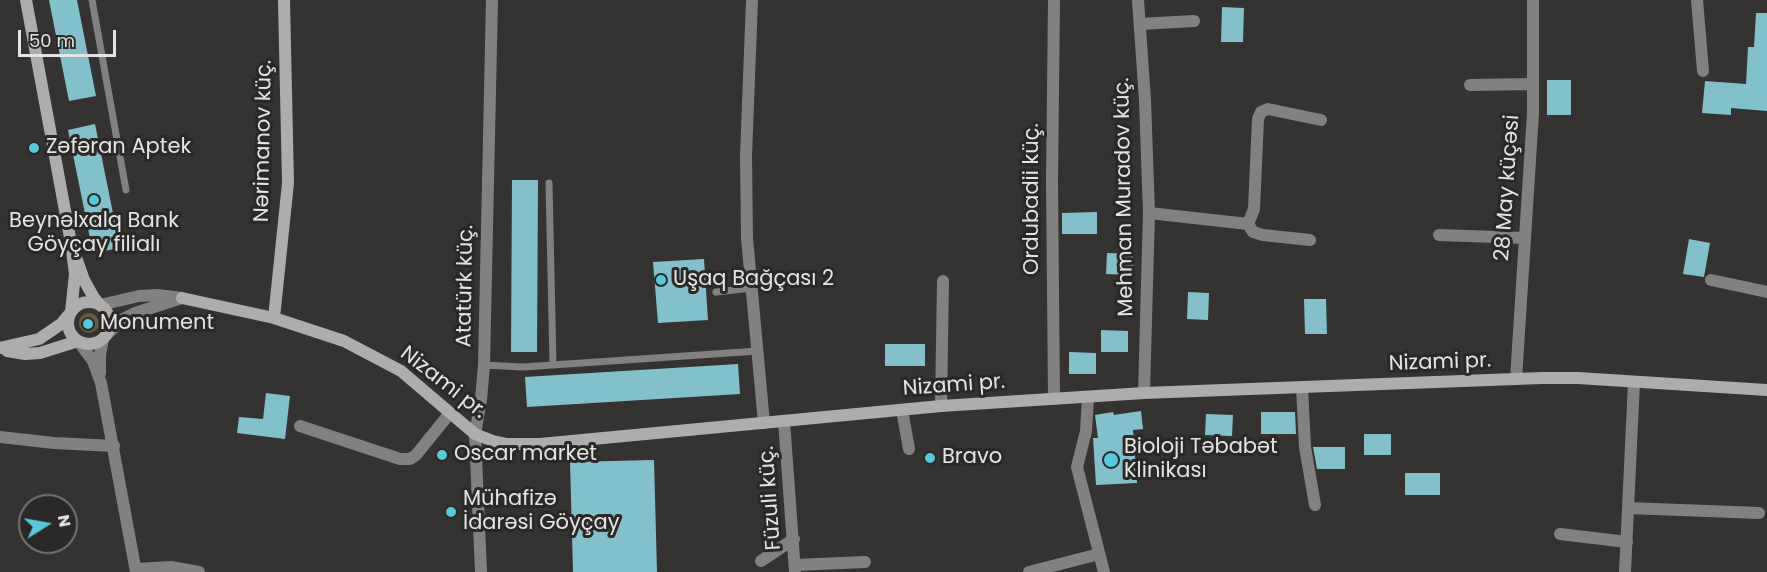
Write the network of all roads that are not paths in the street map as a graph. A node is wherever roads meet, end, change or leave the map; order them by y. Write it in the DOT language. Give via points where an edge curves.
graph roads {
  1 [pos="26,0"];
  2 [pos="92,0"];
  3 [pos="284,0"];
  4 [pos="492,0"];
  5 [pos="752,0"];
  6 [pos="1054,0"];
  7 [pos="1138,0"];
  8 [pos="1533,0"];
  9 [pos="1697,0"];
  10 [pos="1194,21"];
  11 [pos="1140,24"];
  12 [pos="1703,71"];
  13 [pos="1533,84"];
  14 [pos="1470,85"];
  15 [pos="1321,120"];
  16 [pos="549,183"];
  17 [pos="126,190"];
  18 [pos="1149,213"];
  19 [pos="1248,224"];
  20 [pos="1439,235"];
  21 [pos="1524,238"];
  22 [pos="1310,240"];
  23 [pos="71,243"];
  24 [pos="1711,280"];
  25 [pos="943,281"];
  26 [pos="752,288"];
  27 [pos="716,292"];
  28 [pos="1767,292"];
  29 [pos="182,298"];
  30 [pos="100,305"];
  31 [pos="71,312"];
  32 [pos="274,318"];
  33 [pos="105,336"];
  34 [pos="78,341"];
  35 [pos="0,348"];
  36 [pos="758,351"];
  37 [pos="484,365"];
  38 [pos="553,365"];
  39 [pos="1516,379"];
  40 [pos="1634,382"];
  41 [pos="101,383"];
  42 [pos="1302,387"];
  43 [pos="1767,390"];
  44 [pos="1144,393"];
  45 [pos="1088,397"];
  46 [pos="1054,399"];
  47 [pos="942,406"];
  48 [pos="902,410"];
  49 [pos="450,413"];
  50 [pos="784,421"];
  51 [pos="764,423"];
  52 [pos="300,426"];
  53 [pos="475,434"];
  54 [pos="0,437"];
  55 [pos="114,446"];
  56 [pos="909,449"];
  57 [pos="1315,505"];
  58 [pos="1628,508"];
  59 [pos="1759,513"];
  60 [pos="1560,534"];
  61 [pos="794,538"];
  62 [pos="1627,542"];
  63 [pos="1099,554"];
  64 [pos="761,561"];
  65 [pos="865,562"];
  66 [pos="795,568"];
  67 [pos="136,571"];
  68 [pos="199,572"];
  69 [pos="481,572"];
  70 [pos="1029,572"];
  71 [pos="1104,572"];
  72 [pos="1625,572"];
  1 -- 23 [label="street"];
  2 -- 17 [label="lane"];
  3 -- 32 [label="street, Nərimanov küç." via="288,183"];
  4 -- 37 [label="street, Atatürk küç."];
  5 -- 26 [label="street" via="746,202"];
  6 -- 46 [label="street, Ordubadii küç."];
  7 -- 11 [label="street, Mehman Muradov küç."];
  8 -- 13 [label="street, 28 May küçəsi"];
  9 -- 12 [label="street"];
  10 -- 11 [label="street"];
  11 -- 18 [label="street, Mehman Muradov küç."];
  13 -- 14 [label="street"];
  13 -- 21 [label="street, 28 May küçəsi"];
  15 -- 19 [label="street" via="1268,109 1261,112 1254,209"];
  16 -- 38 [label="lane"];
  18 -- 19 [label="street"];
  18 -- 44 [label="street, Mehman Muradov küç."];
  19 -- 22 [label="street" via="1253,232 1263,235"];
  20 -- 21 [label="street"];
  21 -- 39 [label="street, 28 May küçəsi"];
  23 -- 30 [label="street" via="84,280"];
  23 -- 31 [label="street" via="75,274"];
  24 -- 28 [label="street"];
  25 -- 47 [label="street"];
  26 -- 27 [label="lane"];
  26 -- 36 [label="street"];
  29 -- 30 [label="street" via="140,296"];
  29 -- 32 [label="street, Nizami pr."];
  29 -- 33 [label="street" via="135,312"];
  30 -- 31 [label="street" via="86,302"];
  30 -- 33 [label="street" via="110,321"];
  31 -- 34 [label="street" via="70,331"];
  31 -- 35 [label="street" via="39,339"];
  32 -- 49 [label="street, Nizami pr." via="344,341 377,357 401,371"];
  33 -- 34 [label="street" via="93,344"];
  33 -- 41 [label="street" via="100,355"];
  34 -- 35 [label="street" via="40,353"];
  34 -- 41 [label="street" via="93,361"];
  36 -- 38 [label="lane"];
  36 -- 51 [label="street"];
  37 -- 38 [label="lane"];
  37 -- 53 [label="street, Atatürk küç."];
  39 -- 40 [label="street, Nizami pr."];
  39 -- 42 [label="street, Nizami pr."];
  40 -- 43 [label="street, Nizami pr."];
  40 -- 58 [label="street"];
  41 -- 55 [label="street"];
  42 -- 44 [label="street, Nizami pr."];
  42 -- 57 [label="street" via="1305,447"];
  44 -- 45 [label="street, Nizami pr."];
  45 -- 46 [label="street, Nizami pr."];
  45 -- 63 [label="street" via="1086,431 1077,467"];
  46 -- 47 [label="street, Nizami pr."];
  47 -- 48 [label="street, Nizami pr."];
  48 -- 50 [label="street, Nizami pr."];
  48 -- 56 [label="street"];
  49 -- 52 [label="street" via="410,459"];
  49 -- 53 [label="street, Nizami pr."];
  50 -- 51 [label="street, Nizami pr."];
  50 -- 61 [label="street, Füzuli küç."];
  51 -- 53 [label="street, Nizami pr." via="540,444 507,444"];
  53 -- 69 [label="street, Atatürk küç."];
  54 -- 55 [label="street"];
  55 -- 67 [label="street"];
  58 -- 59 [label="street"];
  58 -- 62 [label="street"];
  60 -- 62 [label="street"];
  61 -- 64 [label="street"];
  61 -- 66 [label="street, Füzuli küç."];
  62 -- 72 [label="street"];
  63 -- 70 [label="street"];
  63 -- 71 [label="street"];
  65 -- 66 [label="street"];
  67 -- 68 [label="street" via="171,567"];
}
